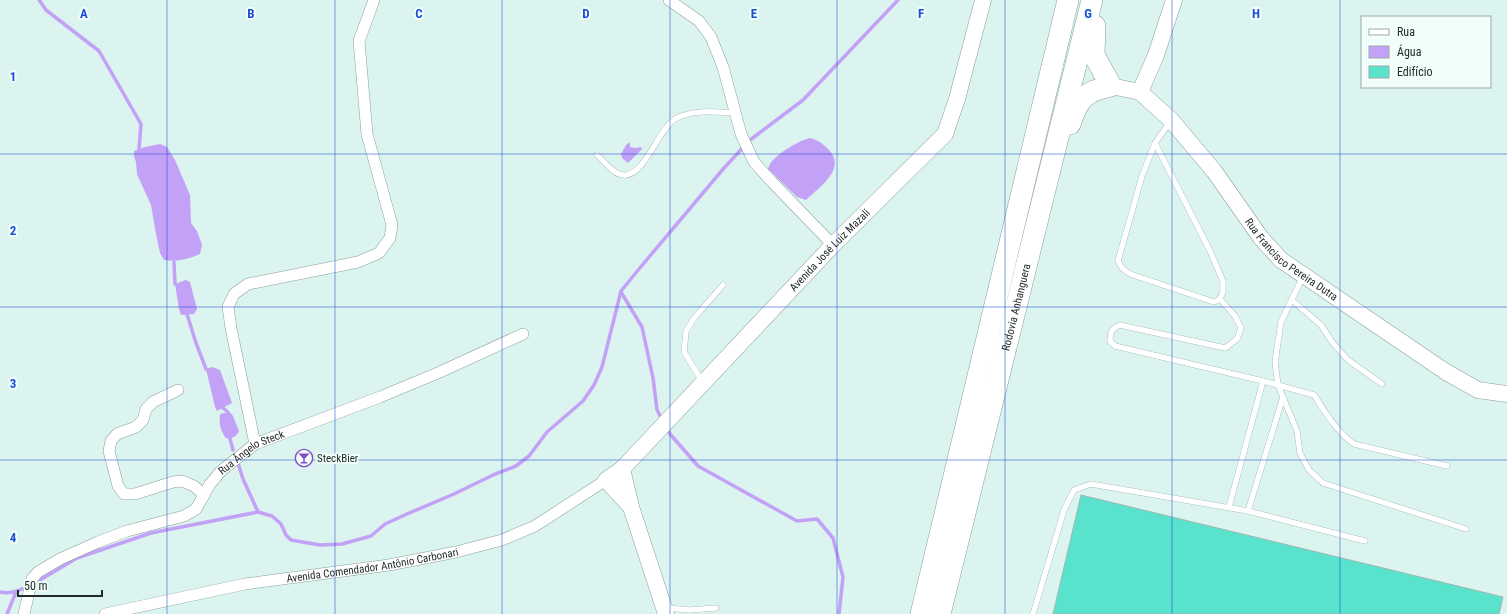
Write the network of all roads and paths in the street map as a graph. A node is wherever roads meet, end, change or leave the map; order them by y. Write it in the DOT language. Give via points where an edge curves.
graph roads {
  1 [pos="374,0"];
  2 [pos="669,0"];
  3 [pos="984,0"];
  4 [pos="1068,0"];
  5 [pos="1092,0"];
  6 [pos="1099,0"];
  7 [pos="1174,0"];
  8 [pos="1111,86"];
  9 [pos="1140,92"];
  10 [pos="735,113"];
  11 [pos="1171,120"];
  12 [pos="1155,143"];
  13 [pos="597,155"];
  14 [pos="1045,192"];
  15 [pos="833,245"];
  16 [pos="1304,276"];
  17 [pos="723,285"];
  18 [pos="1220,299"];
  19 [pos="1292,300"];
  20 [pos="523,334"];
  21 [pos="1263,381"];
  22 [pos="704,383"];
  23 [pos="1382,384"];
  24 [pos="1278,385"];
  25 [pos="178,390"];
  26 [pos="1507,394"];
  27 [pos="1283,397"];
  28 [pos="255,444"];
  29 [pos="1447,466"];
  30 [pos="622,469"];
  31 [pos="606,480"];
  32 [pos="204,495"];
  33 [pos="631,507"];
  34 [pos="1229,508"];
  35 [pos="1248,511"];
  36 [pos="1466,529"];
  37 [pos="1364,541"];
  38 [pos="716,608"];
  39 [pos="665,611"];
  40 [pos="24,614"];
  41 [pos="105,614"];
  42 [pos="921,614"];
  43 [pos="940,614"];
  44 [pos="1033,614"];
  1 -- 28 [label="street" via="360,41 367,134 392,225 390,238 379,253 358,262 248,284 234,294 228,307"];
  2 -- 10 [label="street" via="699,21 711,37 723,67"];
  3 -- 15 [label="main road, Avenida José Luiz Mazali" via="945,134"];
  4 -- 42 [label="highway, Rodovia Anhanguera"];
  5 -- 14 [label="highway, Rodovia Anhanguera"];
  6 -- 8 [label="highway" via="1094,30 1094,55"];
  7 -- 9 [label="main road" via="1156,55"];
  8 -- 9 [label="main road"];
  8 -- 14 [label="highway" via="1096,89 1076,107"];
  9 -- 11 [label="main road, Rua Francisco Pereira Dutra"];
  10 -- 13 [label="lane" via="690,113 674,119 659,136 641,167 631,174 623,175 615,171"];
  10 -- 15 [label="street" via="754,162"];
  11 -- 12 [label="lane"];
  11 -- 16 [label="main road, Rua Francisco Pereira Dutra" via="1214,171 1261,238 1281,260"];
  12 -- 18 [label="lane" via="1223,281"];
  12 -- 18 [label="lane" via="1142,176 1118,261 1130,274 1214,302"];
  14 -- 43 [label="highway, Rodovia Anhanguera"];
  15 -- 22 [label="main road, Avenida José Luiz Mazali"];
  16 -- 19 [label="lane"];
  16 -- 26 [label="main road, Rua Francisco Pereira Dutra" via="1446,372 1478,390"];
  17 -- 22 [label="lane" via="686,331 684,352"];
  18 -- 21 [label="lane" via="1235,316 1241,328 1237,339 1225,348 1120,326 1113,328 1110,341 1115,346"];
  19 -- 23 [label="lane" via="1321,325 1348,360"];
  19 -- 24 [label="lane" via="1281,322 1275,362"];
  20 -- 28 [label="street, Rua Ângelo Steck" via="414,383"];
  21 -- 24 [label="lane"];
  21 -- 34 [label="lane"];
  22 -- 30 [label="main road, Avenida José Luiz Mazali"];
  24 -- 27 [label="lane"];
  24 -- 29 [label="lane" via="1314,395 1332,423 1354,444"];
  25 -- 32 [label="street" via="153,402 136,427 117,434 111,441 109,451 118,486 124,494 135,494 182,481 194,486"];
  27 -- 35 [label="lane"];
  27 -- 36 [label="lane" via="1296,431 1300,453 1309,470 1323,484"];
  28 -- 32 [label="street, Rua Ângelo Steck" via="221,471"];
  30 -- 31 [label="main road, Avenida Comendador Antônio Carbonari"];
  30 -- 33 [label="main road"];
  31 -- 33 [label="main road"];
  31 -- 41 [label="street, Avenida Comendador Antônio Carbonari" via="535,526 502,540 388,565 245,584"];
  32 -- 40 [label="street, Rua Ângelo Steck" via="196,509 184,516 106,539 60,559 38,572 32,579"];
  33 -- 39 [label="main road"];
  34 -- 35 [label="lane"];
  34 -- 44 [label="lane" via="1091,484 1074,490 1064,510"];
  35 -- 37 [label="lane"];
  38 -- 39 [label="lane"];
}
